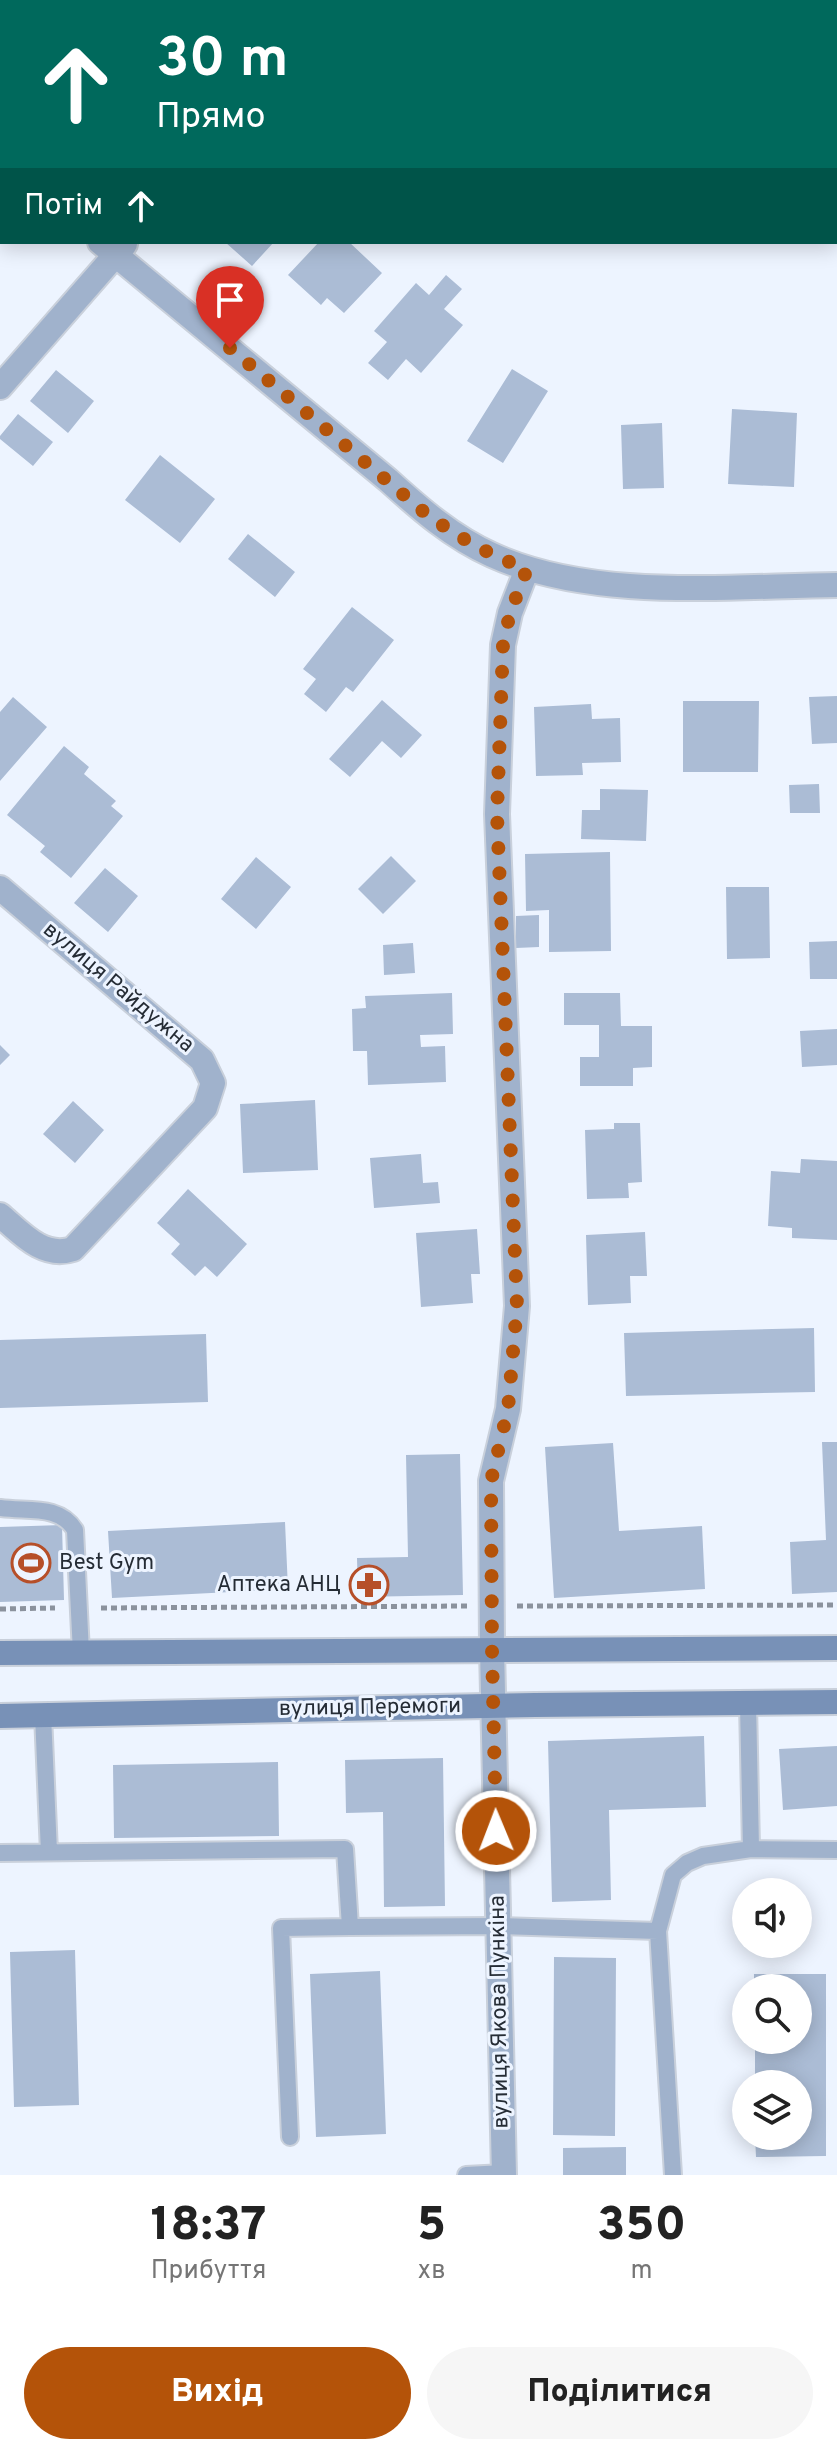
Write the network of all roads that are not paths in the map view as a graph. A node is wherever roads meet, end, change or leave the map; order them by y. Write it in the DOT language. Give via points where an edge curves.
graph roads {
  1 [pos="115,246"];
  2 [pos="0,387"];
  3 [pos="527,569"];
  4 [pos="837,585"];
  5 [pos="0,888"];
  6 [pos="0,1215"];
  7 [pos="0,1508"];
  8 [pos="837,1648"];
  9 [pos="492,1649"];
  10 [pos="0,1653"];
  11 [pos="81,1653"];
  12 [pos="837,1702"];
  13 [pos="748,1703"];
  14 [pos="494,1706"];
  15 [pos="43,1715"];
  16 [pos="0,1716"];
  17 [pos="751,1849"];
  18 [pos="837,1850"];
  19 [pos="49,1852"];
  20 [pos="0,1853"];
  21 [pos="498,1926"];
  22 [pos="350,1927"];
  23 [pos="658,1931"];
  24 [pos="290,2137"];
  25 [pos="504,2174"];
  26 [pos="466,2175"];
  27 [pos="673,2175"];
  1 -- 2 [label="street"];
  1 -- 3 [label="street" via="424,512 490,555"];
  3 -- 4 [label="street" via="604,584"];
  3 -- 9 [label="street" via="503,645 497,814 517,1306 508,1409 491,1481"];
  5 -- 6 [label="street, вулиця Райдужна" via="202,1060 213,1083 205,1108 73,1249 39,1248"];
  7 -- 11 [label="lane" via="59,1513 69,1519 75,1530"];
  8 -- 9 [label="main road"];
  9 -- 11 [label="main road"];
  9 -- 14 [label="street, вулиця Якова Пункіна"];
  10 -- 11 [label="main road"];
  12 -- 13 [label="main road, вулиця Перемоги"];
  13 -- 14 [label="main road, вулиця Перемоги"];
  13 -- 17 [label="lane"];
  14 -- 15 [label="main road, вулиця Перемоги"];
  14 -- 21 [label="street, вулиця Якова Пункіна"];
  15 -- 16 [label="main road, вулиця Перемоги"];
  15 -- 19 [label="lane"];
  17 -- 18 [label="lane"];
  17 -- 23 [label="lane" via="703,1856 673,1875"];
  19 -- 20 [label="lane"];
  19 -- 22 [label="lane" via="345,1849"];
  21 -- 22 [label="lane"];
  21 -- 23 [label="lane"];
  21 -- 25 [label="street, вулиця Якова Пункіна"];
  22 -- 24 [label="lane" via="281,1928"];
  23 -- 27 [label="lane"];
  25 -- 26 [label="lane"];
}
